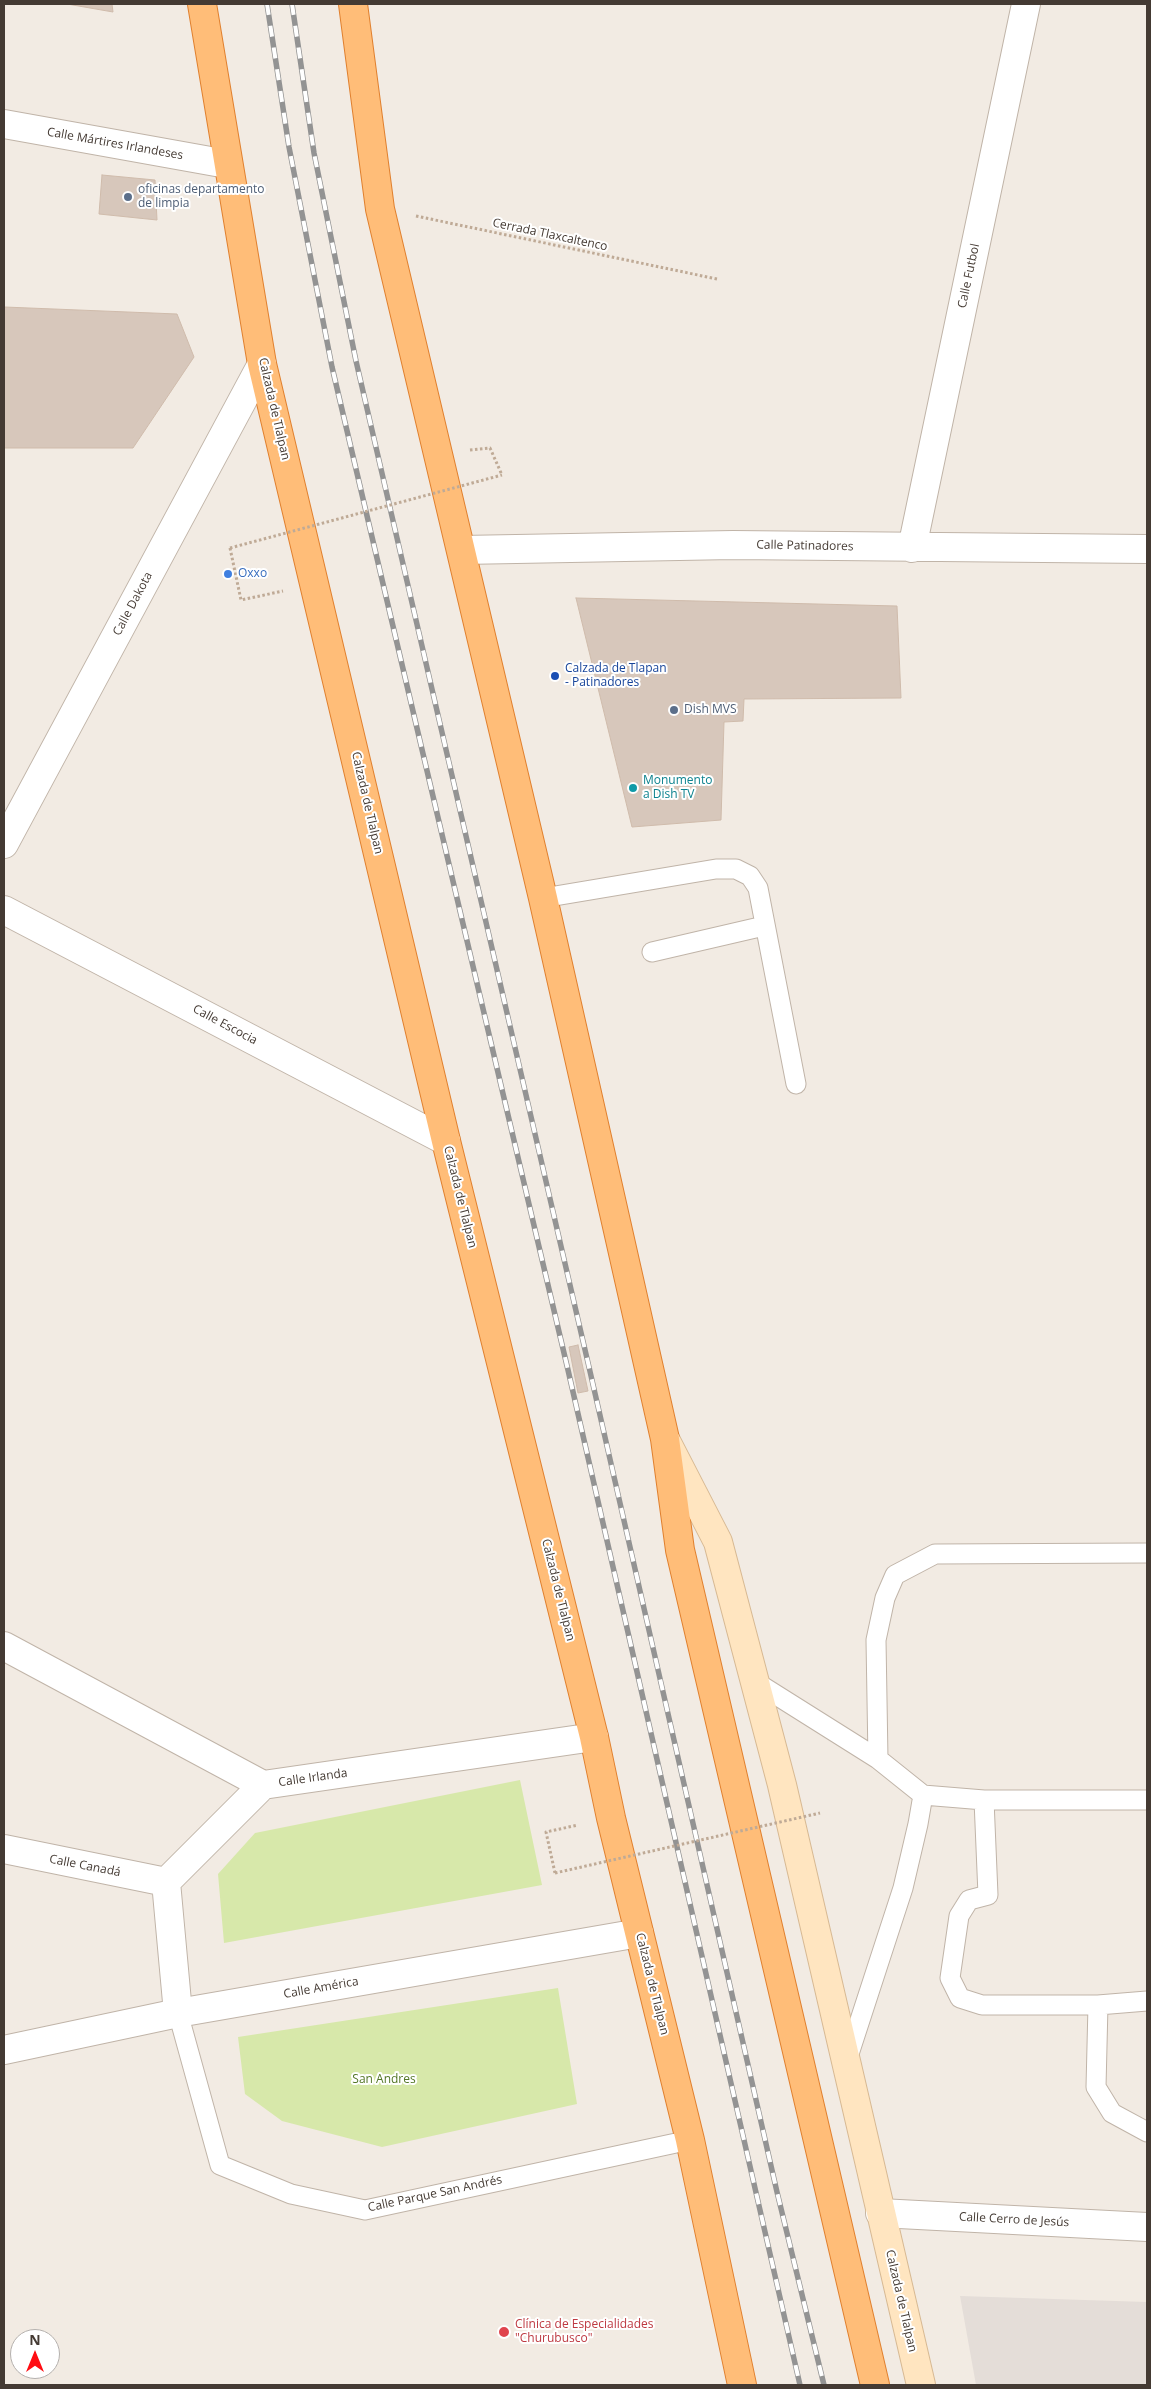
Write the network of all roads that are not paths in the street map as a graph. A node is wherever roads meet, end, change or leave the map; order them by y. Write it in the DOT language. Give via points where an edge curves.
graph roads {
  1 [pos="202,4"];
  2 [pos="353,4"];
  3 [pos="1026,4"];
  4 [pos="4,124"];
  5 [pos="227,164"];
  6 [pos="262,364"];
  7 [pos="912,548"];
  8 [pos="1147,549"];
  9 [pos="462,550"];
  10 [pos="4,844"];
  11 [pos="543,898"];
  12 [pos="4,910"];
  13 [pos="764,926"];
  14 [pos="652,952"];
  15 [pos="796,1084"];
  16 [pos="446,1141"];
  17 [pos="665,1439"];
  18 [pos="1147,1553"];
  19 [pos="4,1646"];
  20 [pos="754,1681"];
  21 [pos="594,1737"];
  22 [pos="878,1759"];
  23 [pos="263,1785"];
  24 [pos="923,1795"];
  25 [pos="984,1800"];
  26 [pos="1147,1800"];
  27 [pos="4,1849"];
  28 [pos="166,1882"];
  29 [pos="639,1933"];
  30 [pos="1147,2001"];
  31 [pos="1098,2006"];
  32 [pos="178,2013"];
  33 [pos="4,2050"];
  34 [pos="846,2063"];
  35 [pos="1147,2132"];
  36 [pos="690,2140"];
  37 [pos="880,2213"];
  38 [pos="1147,2228"];
  39 [pos="742,2385"];
  40 [pos="875,2385"];
  41 [pos="921,2385"];
  1 -- 5 [label="highway, Calzada de Tlalpan"];
  2 -- 9 [label="highway, Calzada de Tlalpan" via="380,209"];
  3 -- 7 [label="street, Calle Futbol"];
  4 -- 5 [label="street, Calle Mártires Irlandeses"];
  5 -- 6 [label="highway, Calzada de Tlalpan"];
  6 -- 10 [label="street, Calle Dakota"];
  6 -- 16 [label="highway, Calzada de Tlalpan"];
  7 -- 8 [label="street, Calle Patinadores"];
  7 -- 9 [label="street, Calle Patinadores" via="733,545"];
  9 -- 11 [label="highway, Calzada de Tlalpan"];
  11 -- 13 [label="lane" via="716,870 736,870 750,876 758,888"];
  11 -- 17 [label="highway, Calzada de Tlalpan"];
  12 -- 16 [label="street, Calle Escocia"];
  13 -- 14 [label="lane"];
  13 -- 15 [label="lane"];
  16 -- 21 [label="highway, Calzada de Tlalpan"];
  17 -- 20 [label="main road, Calzada de Tlalpan" via="718,1542"];
  17 -- 40 [label="highway, Calzada de Tlalpan" via="680,1550"];
  18 -- 22 [label="lane" via="935,1554 895,1575 885,1598 876,1640"];
  19 -- 23 [label="street, Calle Irlanda"];
  20 -- 22 [label="lane"];
  20 -- 34 [label="main road, Calzada de Tlalpan" via="782,1786"];
  21 -- 23 [label="street, Calle Irlanda"];
  21 -- 29 [label="highway, Calzada de Tlalpan"];
  22 -- 24 [label="lane"];
  23 -- 28 [label="street"];
  24 -- 25 [label="lane"];
  24 -- 34 [label="lane" via="903,1888"];
  25 -- 26 [label="lane"];
  25 -- 31 [label="lane" via="988,1895 969,1900 959,1916 950,1978 960,1998 982,2006"];
  27 -- 28 [label="street, Calle Canadá"];
  28 -- 32 [label="street"];
  29 -- 32 [label="street, Calle América"];
  29 -- 36 [label="highway, Calzada de Tlalpan"];
  30 -- 31 [label="lane"];
  31 -- 35 [label="lane" via="1096,2086 1112,2113"];
  32 -- 33 [label="street, Calle América"];
  32 -- 36 [label="lane, Calle Parque San Andrés" via="220,2165 291,2194 366,2210"];
  34 -- 37 [label="main road, Calzada de Tlalpan"];
  36 -- 39 [label="highway, Calzada de Tlalpan"];
  37 -- 38 [label="street, Calle Cerro de Jesús"];
  37 -- 41 [label="main road, Calzada de Tlalpan"];
}
